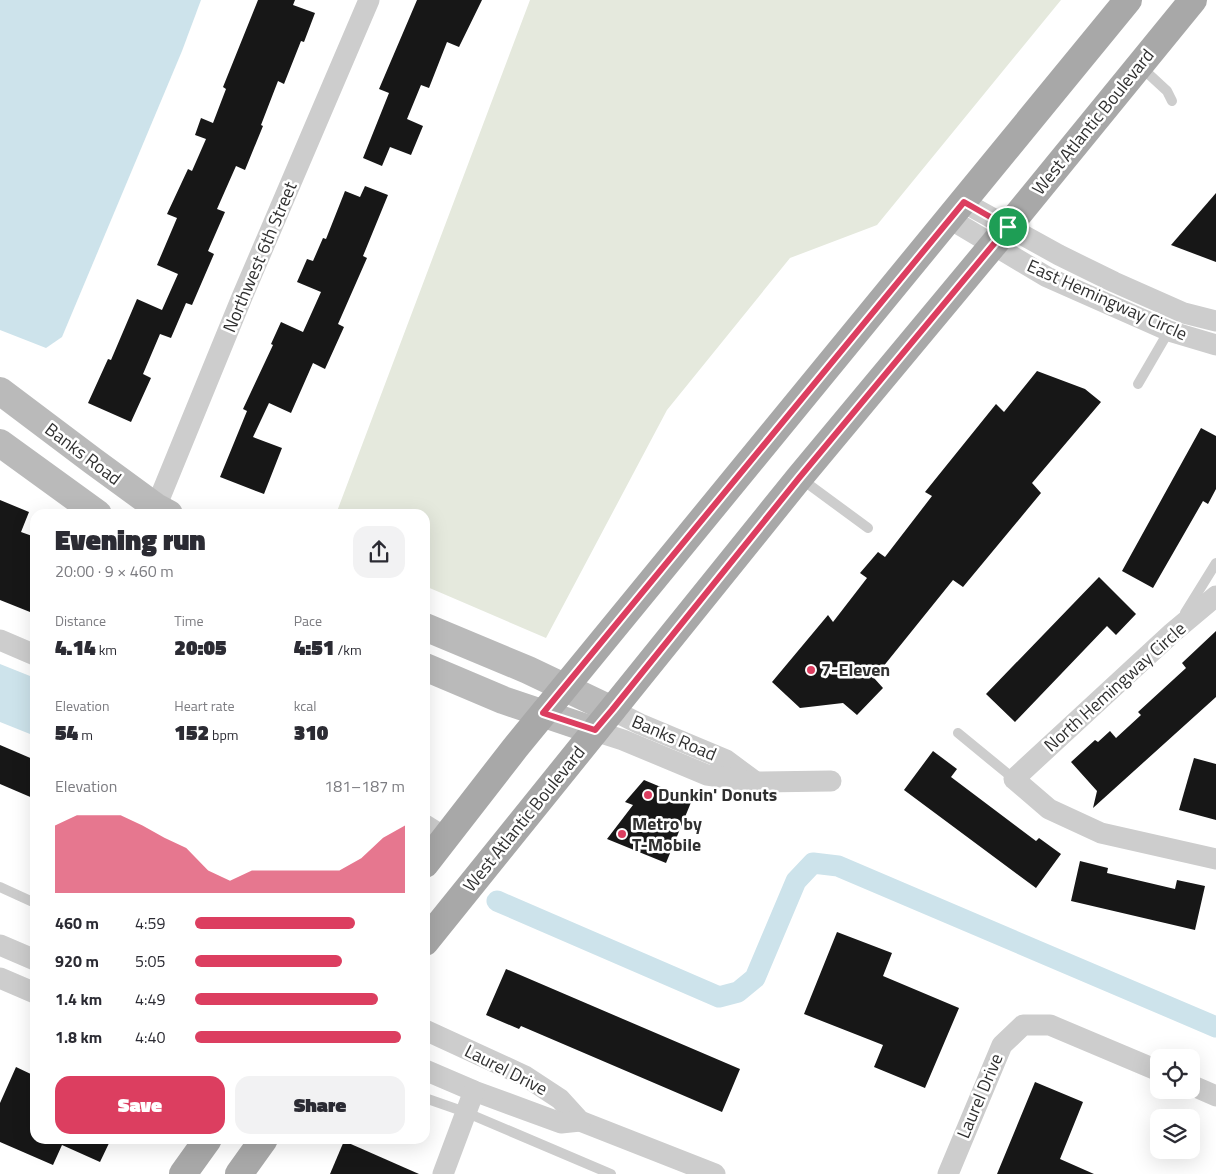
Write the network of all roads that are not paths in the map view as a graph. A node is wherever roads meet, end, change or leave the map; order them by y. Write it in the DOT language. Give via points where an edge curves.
graph roads {
  1 [pos="369,0"];
  2 [pos="1128,0"];
  3 [pos="1193,0"];
  4 [pos="1139,66"];
  5 [pos="1172,101"];
  6 [pos="957,210"];
  7 [pos="1001,236"];
  8 [pos="1184,313"];
  9 [pos="1216,321"];
  10 [pos="1169,331"];
  11 [pos="1216,345"];
  12 [pos="1138,384"];
  13 [pos="0,391"];
  14 [pos="0,443"];
  15 [pos="799,478"];
  16 [pos="91,509"];
  17 [pos="156,509"];
  18 [pos="160,509"];
  19 [pos="868,528"];
  20 [pos="1216,564"];
  21 [pos="1216,596"];
  22 [pos="430,629"];
  23 [pos="1172,633"];
  24 [pos="0,640"];
  25 [pos="30,653"];
  26 [pos="430,669"];
  27 [pos="564,688"];
  28 [pos="543,713"];
  29 [pos="603,720"];
  30 [pos="958,733"];
  31 [pos="1014,779"];
  32 [pos="831,780"];
  33 [pos="435,832"];
  34 [pos="430,848"];
  35 [pos="1216,859"];
  36 [pos="0,887"];
  37 [pos="30,901"];
  38 [pos="430,936"];
  39 [pos="0,945"];
  40 [pos="30,958"];
  41 [pos="0,978"];
  42 [pos="30,991"];
  43 [pos="430,1032"];
  44 [pos="1150,1067"];
  45 [pos="430,1072"];
  46 [pos="1200,1089"];
  47 [pos="474,1091"];
  48 [pos="1216,1096"];
  49 [pos="430,1100"];
  50 [pos="465,1112"];
  51 [pos="580,1121"];
  52 [pos="204,1144"];
  53 [pos="258,1144"];
  54 [pos="183,1174"];
  55 [pos="239,1174"];
  56 [pos="443,1174"];
  57 [pos="612,1174"];
  58 [pos="714,1174"];
  59 [pos="948,1174"];
  1 -- 18 [label="street, Northwest 6th Street" via="242,297"];
  2 -- 6 [label="main road"];
  3 -- 4 [label="main road, West Atlantic Boulevard"];
  4 -- 5 [label="lane" via="1167,91"];
  4 -- 7 [label="main road, West Atlantic Boulevard"];
  6 -- 7 [label="street, East Hemingway Circle"];
  6 -- 27 [label="main road"];
  7 -- 8 [label="street, East Hemingway Circle"];
  7 -- 10 [label="street, East Hemingway Circle" via="1047,277"];
  7 -- 15 [label="main road, West Atlantic Boulevard"];
  8 -- 9 [label="street, East Hemingway Circle"];
  8 -- 10 [label="lane"];
  10 -- 11 [label="street, East Hemingway Circle"];
  10 -- 12 [label="lane"];
  13 -- 17 [label="street, Banks Road"];
  14 -- 16 [label="street"];
  15 -- 19 [label="lane"];
  15 -- 29 [label="main road, West Atlantic Boulevard"];
  20 -- 23 [label="lane"];
  21 -- 23 [label="street, North Hemingway Circle"];
  22 -- 27 [label="street, Banks Road"];
  23 -- 31 [label="street, North Hemingway Circle"];
  24 -- 25 [label="street"];
  26 -- 28 [label="street, Banks Road"];
  27 -- 28 [label="main road"];
  27 -- 29 [label="street, Banks Road"];
  28 -- 29 [label="street, Banks Road"];
  28 -- 33 [label="main road"];
  29 -- 32 [label="street, Banks Road" via="640,724 726,760 755,782"];
  29 -- 38 [label="main road, West Atlantic Boulevard"];
  30 -- 31 [label="lane"];
  31 -- 35 [label="street" via="1049,809 1100,833"];
  33 -- 34 [label="main road"];
  36 -- 37 [label="lane"];
  39 -- 40 [label="street"];
  41 -- 42 [label="street"];
  43 -- 51 [label="street, Laurel Drive" via="525,1076 560,1099"];
  44 -- 59 [label="street, Laurel Drive" via="1050,1025 1023,1025 1002,1045"];
  45 -- 47 [label="street, Laurel Drive"];
  46 -- 48 [label="street"];
  47 -- 50 [label="street"];
  47 -- 51 [label="street, Laurel Drive" via="561,1123"];
  49 -- 50 [label="lane"];
  50 -- 56 [label="street"];
  50 -- 57 [label="lane"];
  51 -- 58 [label="street, Laurel Drive"];
  52 -- 54 [label="main road"];
  53 -- 55 [label="main road"];
}
